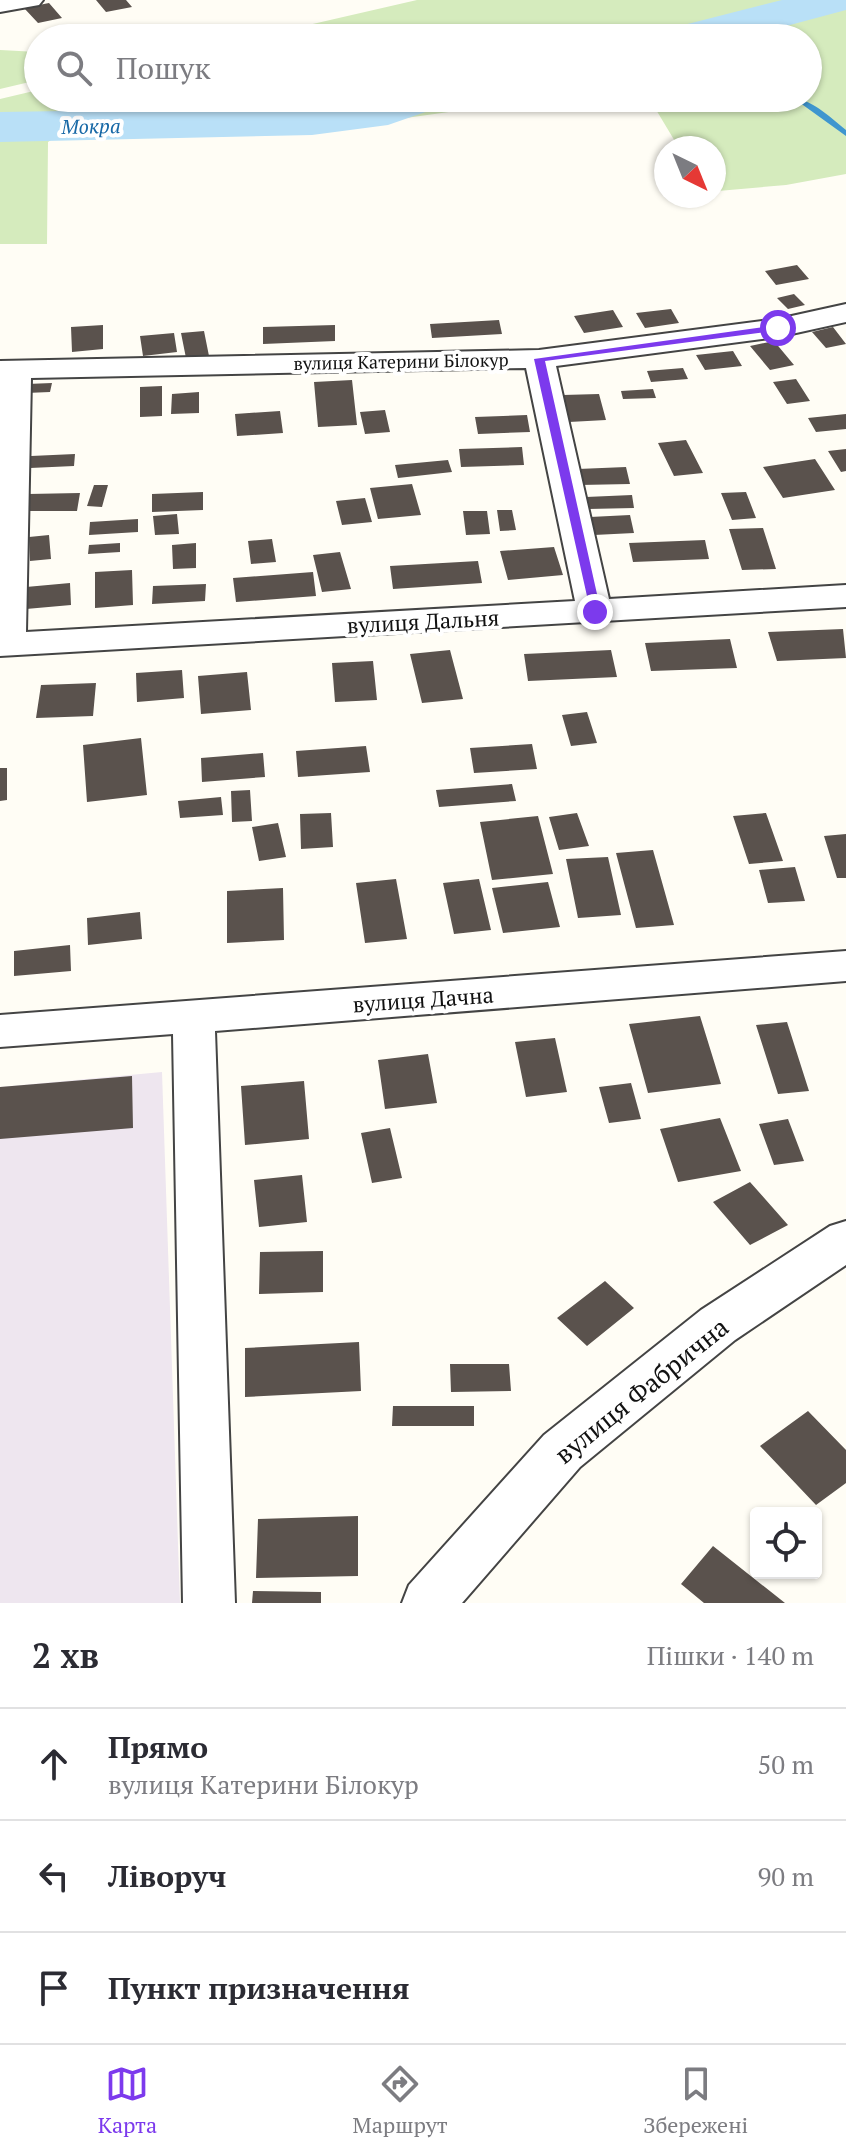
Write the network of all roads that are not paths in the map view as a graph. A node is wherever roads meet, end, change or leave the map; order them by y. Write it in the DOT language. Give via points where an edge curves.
graph roads {
  1 [pos="31,0"];
  2 [pos="0,5"];
  3 [pos="846,313"];
  4 [pos="539,359"];
  5 [pos="8,369"];
  6 [pos="846,596"];
  7 [pos="595,612"];
  8 [pos="4,645"];
  9 [pos="846,966"];
  10 [pos="194,1017"];
  11 [pos="0,1031"];
  12 [pos="846,1240"];
  13 [pos="209,1603"];
  14 [pos="428,1603"];
  1 -- 2 [label="street"];
  3 -- 4 [label="street, вулиця Катерини Білокур" via="778,328"];
  4 -- 5 [label="street, вулиця Катерини Білокур"];
  4 -- 7 [label="street"];
  5 -- 8 [label="street"];
  6 -- 7 [label="street, вулиця Дальня"];
  7 -- 8 [label="street, вулиця Дальня"];
  9 -- 10 [label="street, вулиця Дачна"];
  10 -- 11 [label="street, вулиця Дачна"];
  10 -- 13 [label="street"];
  12 -- 14 [label="street, вулиця Фабрична" via="718,1325 562,1451"];
}
